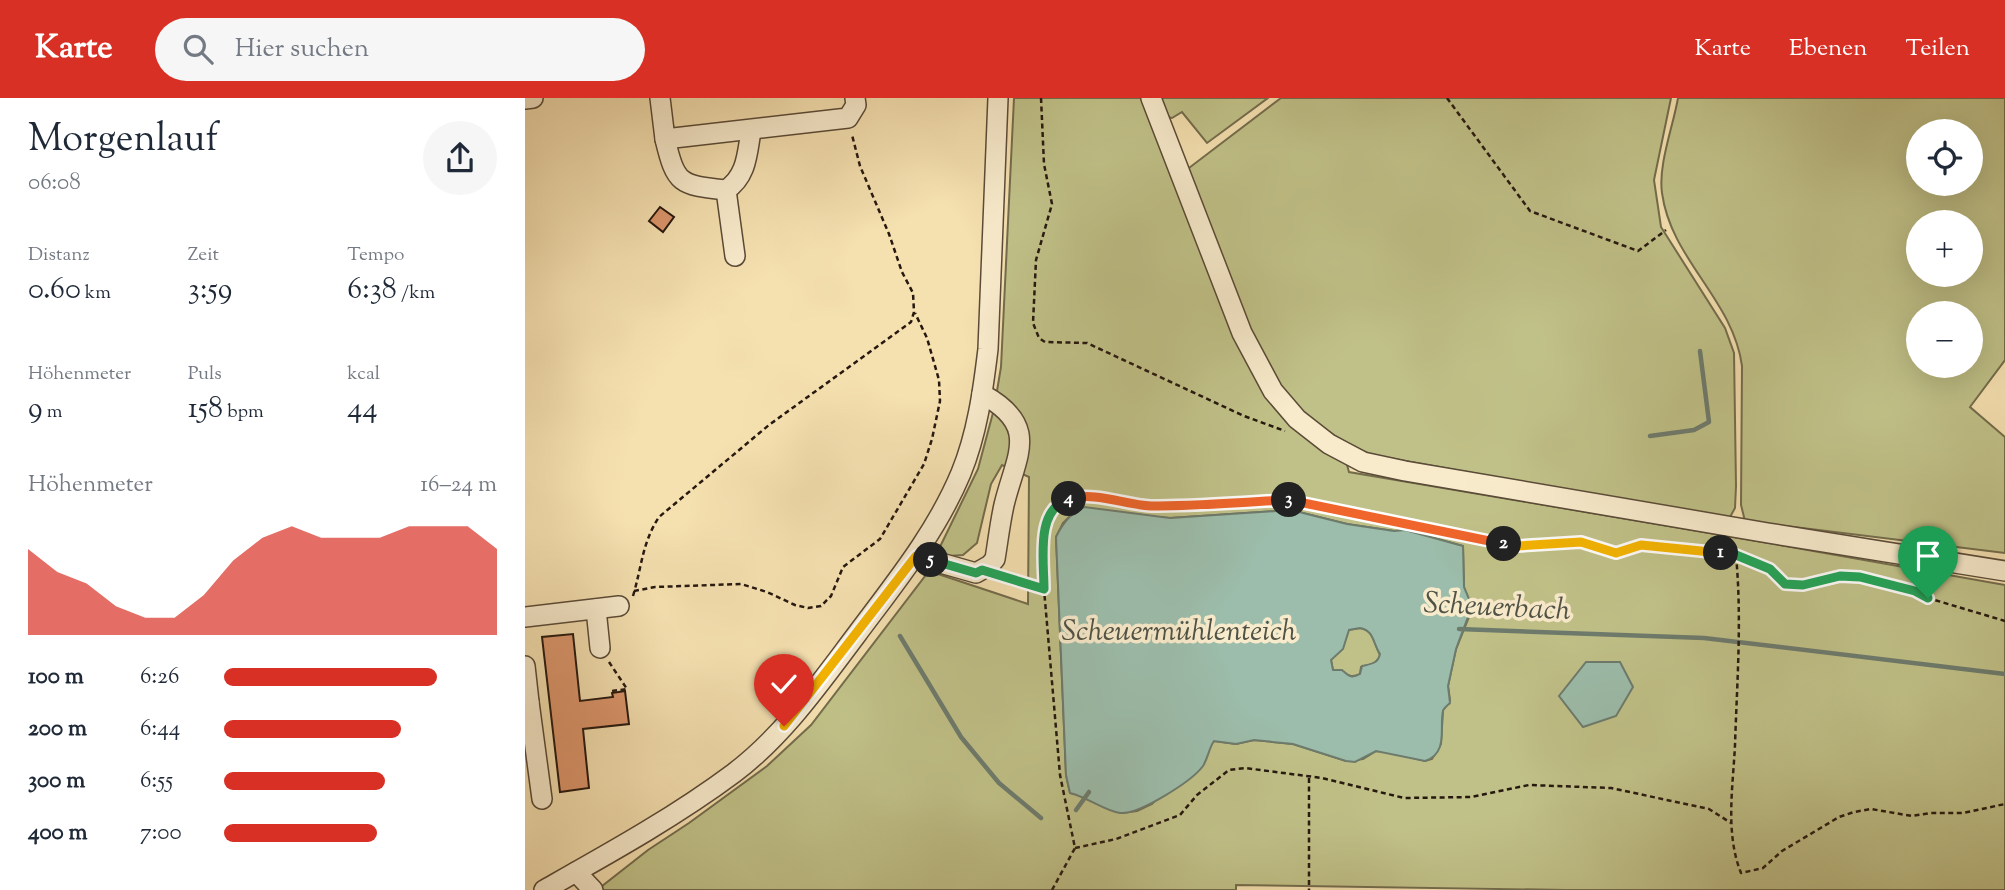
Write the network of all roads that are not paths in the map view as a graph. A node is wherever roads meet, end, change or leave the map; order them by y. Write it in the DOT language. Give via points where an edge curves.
graph roads {
  1 [pos="533,98"];
  2 [pos="660,98"];
  3 [pos="855,98"];
  4 [pos="998,98"];
  5 [pos="1151,98"];
  6 [pos="525,99"];
  7 [pos="751,131"];
  8 [pos="665,139"];
  9 [pos="726,190"];
  10 [pos="734,256"];
  11 [pos="982,394"];
  12 [pos="916,556"];
  13 [pos="2005,571"];
  14 [pos="619,606"];
  15 [pos="596,609"];
  16 [pos="525,617"];
  17 [pos="600,648"];
  18 [pos="525,666"];
  19 [pos="527,702"];
  20 [pos="542,799"];
  21 [pos="576,872"];
  22 [pos="544,890"];
  23 [pos="593,890"];
  1 -- 6 [label="street"];
  2 -- 8 [label="street"];
  3 -- 7 [label="street" via="848,118"];
  4 -- 11 [label="street" via="988,349"];
  5 -- 13 [label="street" via="1242,333 1273,391 1297,419 1329,444 1363,462 1405,471"];
  7 -- 8 [label="street"];
  7 -- 9 [label="street" via="739,182"];
  8 -- 9 [label="street" via="673,170 680,178 696,187"];
  9 -- 10 [label="street"];
  11 -- 12 [label="street" via="961,472"];
  11 -- 12 [label="street" via="1004,406 1021,450 1004,505 995,559 976,573"];
  12 -- 21 [label="street" via="814,690 751,759 677,811"];
  14 -- 15 [label="street"];
  15 -- 16 [label="street"];
  15 -- 17 [label="street"];
  18 -- 19 [label="street"];
  19 -- 20 [label="street"];
  21 -- 22 [label="street"];
  21 -- 23 [label="street"];
}
